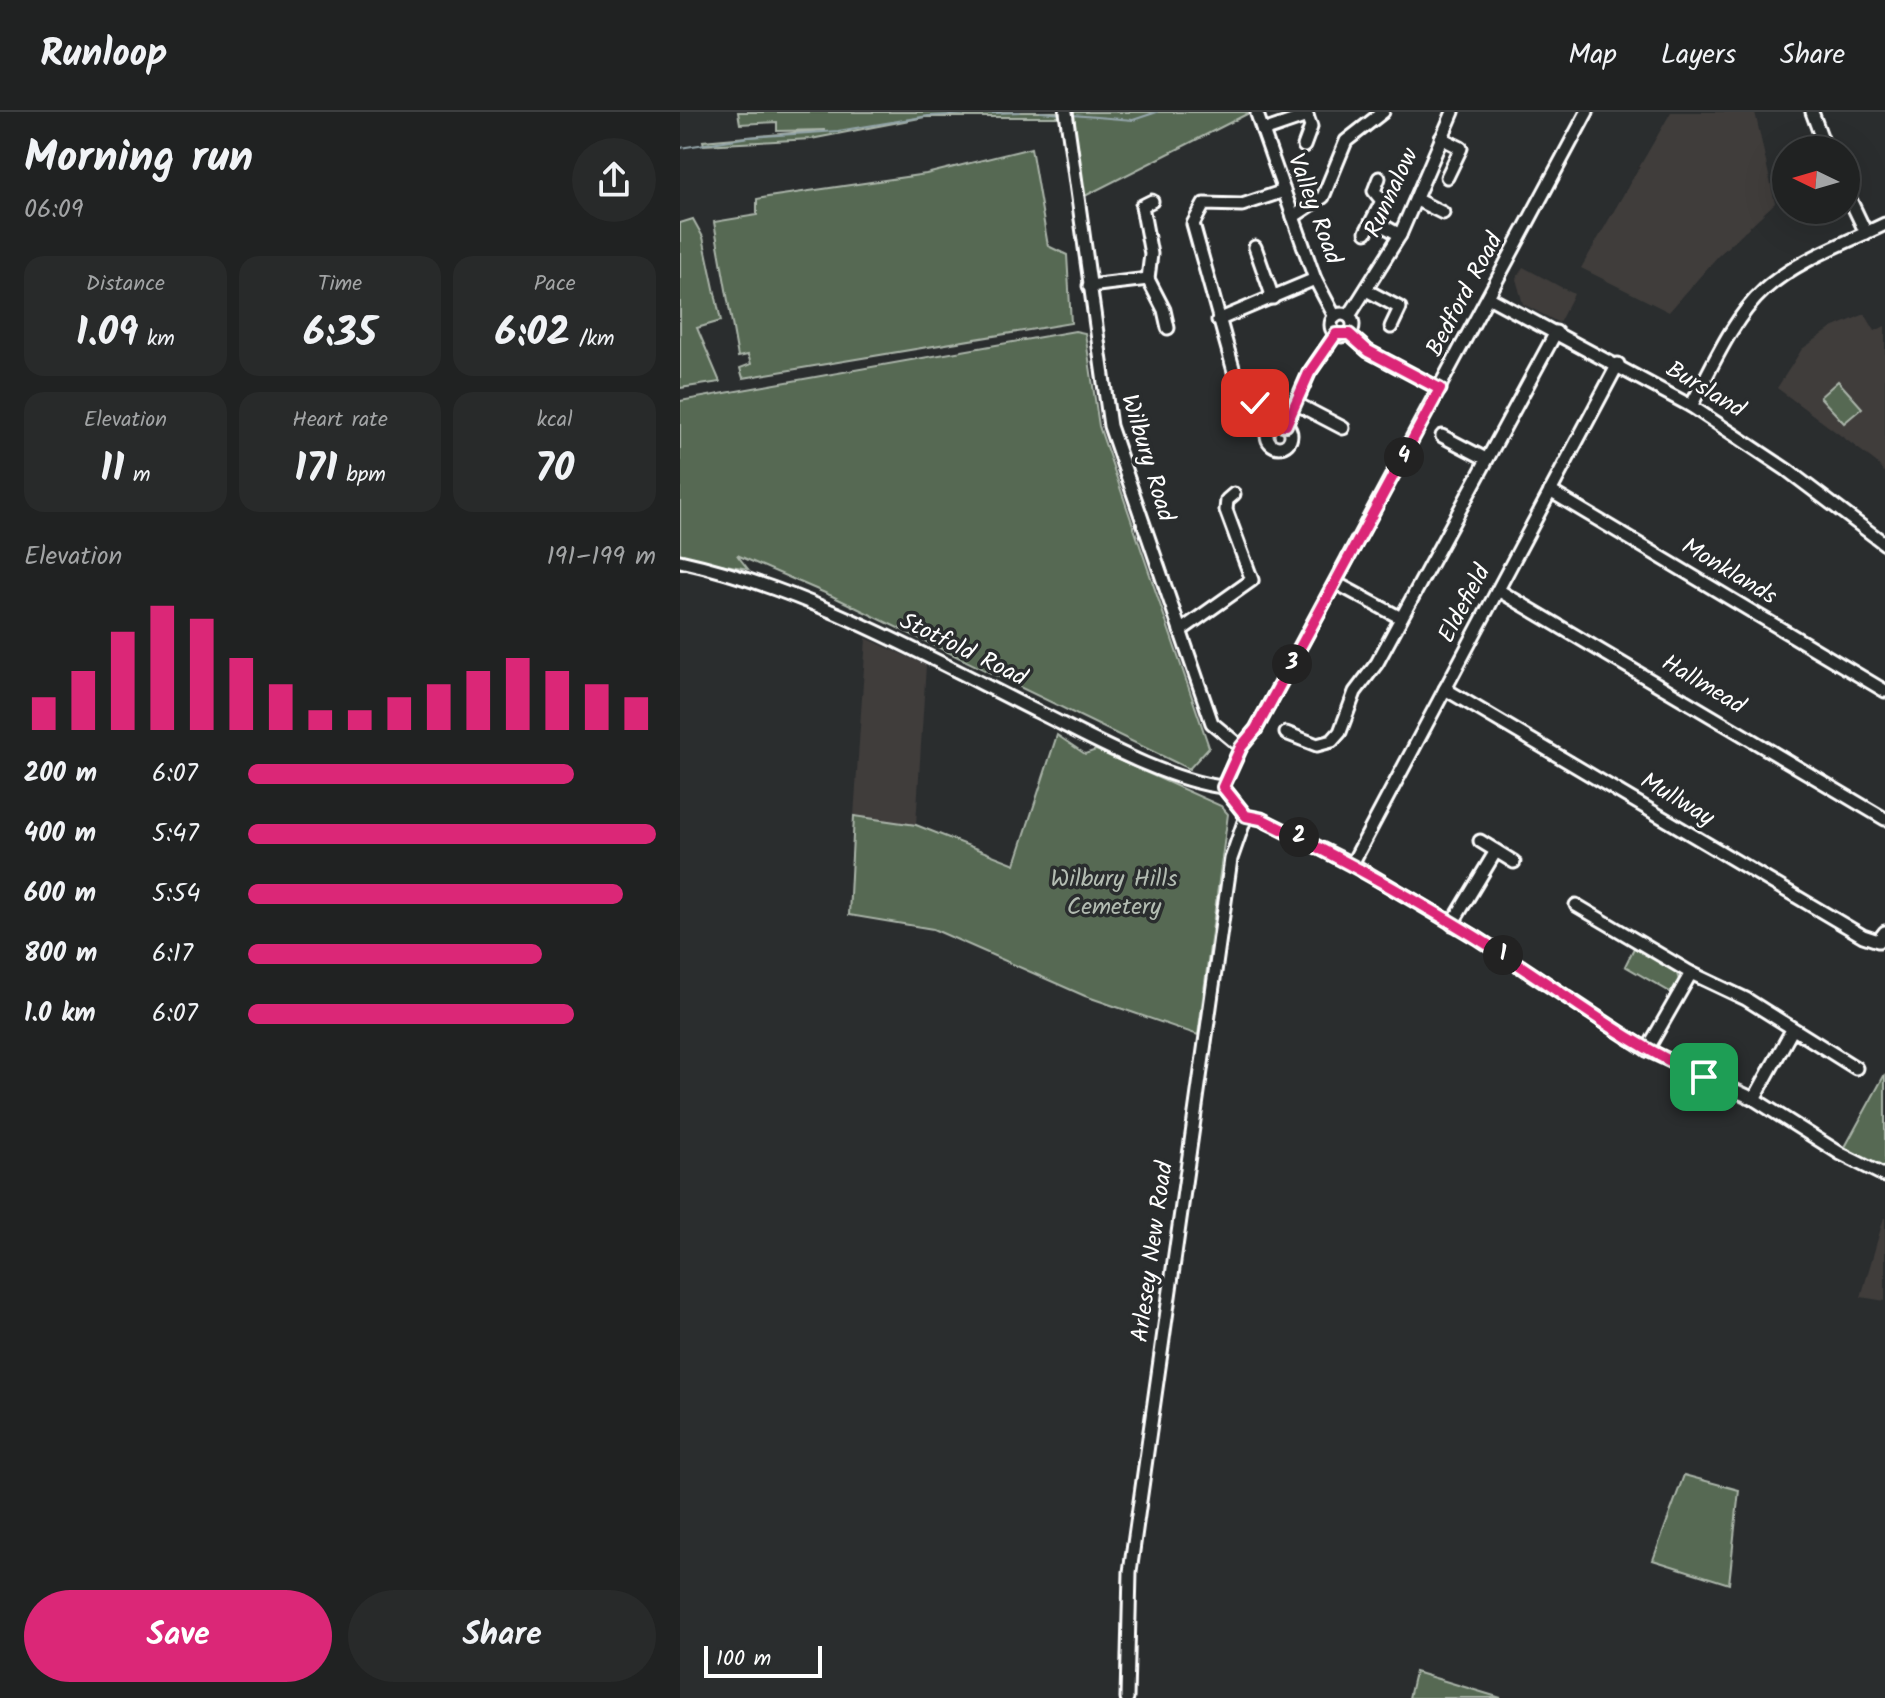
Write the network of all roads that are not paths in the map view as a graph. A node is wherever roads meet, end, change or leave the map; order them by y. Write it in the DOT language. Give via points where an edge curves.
graph roads {
  1 [pos="1383,112"];
  2 [pos="1453,112"];
  3 [pos="1587,112"];
  4 [pos="1812,112"];
  5 [pos="1257,114"];
  6 [pos="1306,114"];
  7 [pos="1066,117"];
  8 [pos="1263,131"];
  9 [pos="1821,136"];
  10 [pos="1441,138"];
  11 [pos="1304,146"];
  12 [pos="1447,177"];
  13 [pos="1379,178"];
  14 [pos="1284,191"];
  15 [pos="1417,200"];
  16 [pos="1152,201"];
  17 [pos="1443,213"];
  18 [pos="1293,217"];
  19 [pos="1860,220"];
  20 [pos="1885,224"];
  21 [pos="1866,233"];
  22 [pos="1400,235"];
  23 [pos="1255,247"];
  24 [pos="1148,279"];
  25 [pos="1315,279"];
  26 [pos="1089,286"];
  27 [pos="1366,290"];
  28 [pos="1488,297"];
  29 [pos="1273,298"];
  30 [pos="1349,316"];
  31 [pos="1335,317"];
  32 [pos="1218,320"];
  33 [pos="1391,327"];
  34 [pos="1168,328"];
  35 [pos="1556,332"];
  36 [pos="1336,334"];
  37 [pos="1349,334"];
  38 [pos="1618,364"];
  39 [pos="1440,389"];
  40 [pos="1297,404"];
  41 [pos="1691,406"];
  42 [pos="1343,428"];
  43 [pos="1442,436"];
  44 [pos="1486,459"];
  45 [pos="1550,491"];
  46 [pos="1234,494"];
  47 [pos="1885,544"];
  48 [pos="680,561"];
  49 [pos="1336,583"];
  50 [pos="1498,590"];
  51 [pos="1401,618"];
  52 [pos="1180,631"];
  53 [pos="1445,689"];
  54 [pos="1885,691"];
  55 [pos="1286,733"];
  56 [pos="1241,747"];
  57 [pos="1223,787"];
  58 [pos="1246,816"];
  59 [pos="1885,819"];
  60 [pos="1480,841"];
  61 [pos="1496,851"];
  62 [pos="1514,862"];
  63 [pos="1352,864"];
  64 [pos="1576,905"];
  65 [pos="1452,924"];
  66 [pos="1885,932"];
  67 [pos="1691,973"];
  68 [pos="1792,1030"];
  69 [pos="1647,1050"];
  70 [pos="1856,1068"];
  71 [pos="1754,1099"];
  72 [pos="1885,1176"];
  73 [pos="1127,1698"];
  1 -- 18 [label="street" via="1346,141 1323,197"];
  2 -- 10 [label="street, Runnalow"];
  3 -- 28 [label="street, Bedford Road"];
  4 -- 9 [label="street"];
  5 -- 8 [label="street, Valley Road"];
  6 -- 8 [label="street"];
  6 -- 11 [label="street" via="1311,127"];
  7 -- 26 [label="street, Wilbury Road"];
  8 -- 14 [label="street, Valley Road"];
  10 -- 12 [label="street" via="1461,148"];
  10 -- 15 [label="street, Runnalow"];
  13 -- 22 [label="street" via="1374,191 1382,201 1370,226"];
  14 -- 18 [label="street, Valley Road"];
  14 -- 32 [label="street" via="1242,205 1204,204 1198,209 1193,224"];
  15 -- 17 [label="street"];
  15 -- 22 [label="street, Runnalow"];
  16 -- 24 [label="street" via="1142,206 1151,254"];
  18 -- 25 [label="street, Valley Road"];
  19 -- 21 [label="street"];
  20 -- 21 [label="street"];
  21 -- 41 [label="street" via="1764,290 1737,323"];
  22 -- 27 [label="street, Runnalow"];
  23 -- 29 [label="street"];
  24 -- 26 [label="street"];
  24 -- 34 [label="street"];
  25 -- 29 [label="street"];
  25 -- 31 [label="street, Valley Road"];
  26 -- 52 [label="street, Wilbury Road" via="1110,426"];
  27 -- 30 [label="street, Runnalow"];
  27 -- 33 [label="street" via="1400,308"];
  28 -- 35 [label="street, Bursland"];
  28 -- 39 [label="street, Bedford Road"];
  29 -- 32 [label="street"];
  30 -- 31 [label="street"];
  30 -- 37 [label="street"];
  31 -- 36 [label="street" via="1331,326"];
  32 -- 40 [label="street" via="1235,375 1249,396 1280,425"];
  35 -- 38 [label="street, Bursland"];
  35 -- 44 [label="street"];
  36 -- 37 [label="street"];
  36 -- 40 [label="street" via="1309,373"];
  37 -- 39 [label="street" via="1368,351"];
  38 -- 41 [label="street, Bursland"];
  38 -- 45 [label="street, Eldefield"];
  39 -- 49 [label="street, Bedford Road"];
  40 -- 42 [label="street"];
  41 -- 47 [label="street, Bursland"];
  43 -- 44 [label="street"];
  44 -- 51 [label="street"];
  45 -- 50 [label="street, Eldefield"];
  45 -- 54 [label="street, Monklands"];
  46 -- 52 [label="street" via="1226,510 1252,580"];
  48 -- 57 [label="street, Stotfold Road" via="733,573 823,606 1084,735 1201,785"];
  49 -- 51 [label="street"];
  49 -- 56 [label="street, Bedford Road"];
  50 -- 53 [label="street, Eldefield"];
  50 -- 59 [label="street, Hallmead"];
  51 -- 55 [label="street" via="1355,692 1336,737 1317,745"];
  52 -- 56 [label="street, Wilbury Road" via="1212,723"];
  53 -- 63 [label="street, Eldefield"];
  53 -- 66 [label="street, Mullway" via="1863,936 1878,941"];
  56 -- 57 [label="street, Bedford Road"];
  57 -- 58 [label="street"];
  58 -- 63 [label="street"];
  58 -- 73 [label="street, Arlesey New Road" via="1231,859 1130,1572"];
  60 -- 61 [label="street"];
  61 -- 62 [label="street"];
  61 -- 65 [label="street"];
  63 -- 65 [label="street"];
  64 -- 67 [label="street"];
  65 -- 69 [label="street"];
  67 -- 68 [label="street" via="1746,999"];
  67 -- 69 [label="street"];
  68 -- 70 [label="street"];
  68 -- 71 [label="street"];
  69 -- 71 [label="street"];
  71 -- 72 [label="street"];
}
